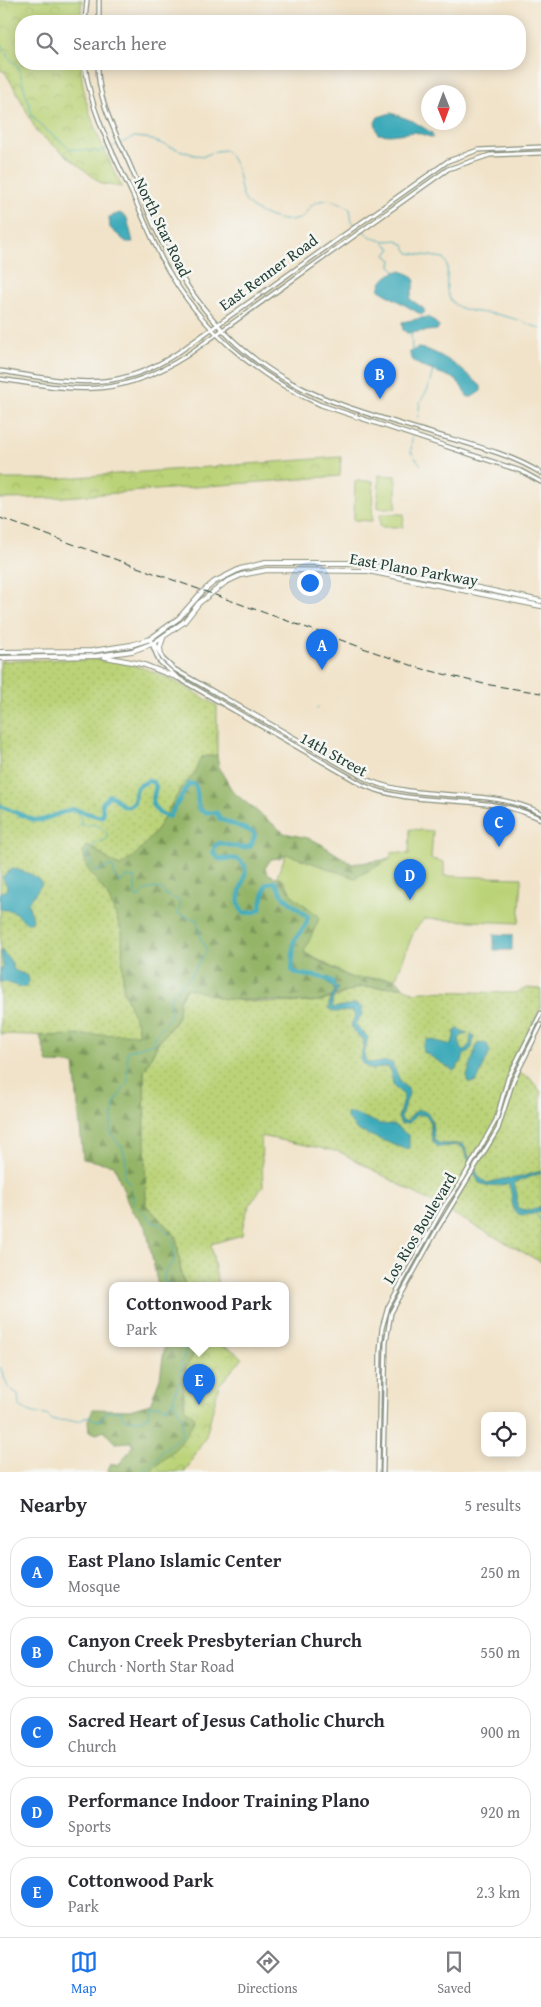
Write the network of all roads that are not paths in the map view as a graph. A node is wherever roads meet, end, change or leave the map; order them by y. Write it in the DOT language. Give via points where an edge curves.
graph roads {
  1 [pos="87,0"];
  2 [pos="99,0"];
  3 [pos="86,15"];
  4 [pos="99,15"];
  5 [pos="86,70"];
  6 [pos="99,70"];
  7 [pos="541,147"];
  8 [pos="541,153"];
  9 [pos="340,236"];
  10 [pos="343,242"];
  11 [pos="273,285"];
  12 [pos="277,290"];
  13 [pos="217,325"];
  14 [pos="211,329"];
  15 [pos="222,330"];
  16 [pos="216,334"];
  17 [pos="164,362"];
  18 [pos="257,362"];
  19 [pos="168,367"];
  20 [pos="253,367"];
  21 [pos="0,371"];
  22 [pos="0,379"];
  23 [pos="294,384"];
  24 [pos="290,390"];
  25 [pos="438,436"];
  26 [pos="436,443"];
  27 [pos="496,453"];
  28 [pos="493,462"];
  29 [pos="541,473"];
  30 [pos="541,482"];
  31 [pos="541,601"];
  32 [pos="541,606"];
  33 [pos="178,618"];
  34 [pos="184,622"];
  35 [pos="163,638"];
  36 [pos="150,639"];
  37 [pos="152,644"];
  38 [pos="1,652"];
  39 [pos="161,655"];
  40 [pos="97,656"];
  41 [pos="1,658"];
  42 [pos="178,678"];
  43 [pos="214,693"];
  44 [pos="211,698"];
  45 [pos="461,794"];
  46 [pos="491,797"];
  47 [pos="460,800"];
  48 [pos="490,803"];
  49 [pos="533,808"];
  50 [pos="541,812"];
  51 [pos="530,814"];
  52 [pos="541,819"];
  53 [pos="541,1013"];
  54 [pos="541,1025"];
  55 [pos="378,1472"];
  56 [pos="383,1472"];
  1 -- 3 [label="main road"];
  2 -- 4 [label="main road"];
  5 -- 14 [label="main road, North Star Road" via="92,102 106,138 166,266"];
  6 -- 13 [label="main road, North Star Road" via="102,99 162,245 191,292"];
  7 -- 9 [label="main road, East Renner Road" via="488,149 458,156"];
  8 -- 10 [label="main road, East Renner Road" via="490,155 458,164"];
  9 -- 10 [label="main road"];
  9 -- 11 [label="main road, East Renner Road"];
  10 -- 12 [label="main road, East Renner Road"];
  11 -- 12 [label="main road"];
  11 -- 13 [label="main road, East Renner Road"];
  12 -- 15 [label="main road, East Renner Road"];
  13 -- 14 [label="main road, East Renner Road"];
  13 -- 15 [label="main road, North Star Road"];
  14 -- 16 [label="main road, North Star Road"];
  14 -- 17 [label="main road, East Renner Road"];
  15 -- 16 [label="main road, East Renner Road"];
  15 -- 18 [label="main road, North Star Road"];
  16 -- 19 [label="main road, East Renner Road"];
  16 -- 20 [label="main road, North Star Road"];
  17 -- 19 [label="main road"];
  17 -- 21 [label="main road, East Renner Road" via="138,374 98,383"];
  18 -- 20 [label="main road"];
  18 -- 23 [label="main road, North Star Road"];
  19 -- 22 [label="main road, East Renner Road" via="134,382 99,389 59,388"];
  20 -- 24 [label="main road, North Star Road"];
  23 -- 24 [label="main road"];
  23 -- 25 [label="main road, North Star Road" via="363,412"];
  24 -- 26 [label="main road, North Star Road" via="344,414"];
  25 -- 26 [label="main road"];
  25 -- 27 [label="main road, North Star Road"];
  26 -- 28 [label="main road, North Star Road"];
  27 -- 28 [label="main road"];
  27 -- 29 [label="main road, North Star Road"];
  28 -- 30 [label="main road, North Star Road"];
  31 -- 33 [label="main road, East Plano Parkway" via="360,564 265,564 240,570 214,582"];
  32 -- 34 [label="main road, East Plano Parkway" via="368,570 272,569 241,575 226,582 199,603"];
  33 -- 34 [label="main road"];
  33 -- 36 [label="main road, East Plano Parkway"];
  34 -- 35 [label="main road, East Plano Parkway"];
  35 -- 37 [label="main road, East Plano Parkway"];
  35 -- 39 [label="main road"];
  36 -- 37 [label="main road"];
  36 -- 38 [label="main road" via="117,648"];
  37 -- 39 [label="main road, 14th Street"];
  37 -- 40 [label="main road, East Plano Parkway" via="124,653"];
  37 -- 42 [label="main road, 14th Street" via="162,664"];
  38 -- 41 [label="main road"];
  39 -- 43 [label="main road, 14th Street" via="174,669"];
  40 -- 41 [label="main road"];
  40 -- 42 [label="main road" via="142,664"];
  42 -- 44 [label="main road, 14th Street"];
  43 -- 44 [label="main road"];
  43 -- 45 [label="main road, 14th Street" via="368,780 397,789"];
  44 -- 47 [label="main road, 14th Street" via="370,788 399,795"];
  45 -- 46 [label="main road, 14th Street"];
  45 -- 47 [label="main road"];
  46 -- 48 [label="main road"];
  46 -- 49 [label="main road, 14th Street"];
  47 -- 48 [label="main road, 14th Street"];
  48 -- 51 [label="main road, 14th Street"];
  49 -- 50 [label="main road, 14th Street"];
  49 -- 51 [label="main road"];
  51 -- 52 [label="main road, 14th Street"];
  53 -- 55 [label="main road, Los Rios Boulevard" via="508,1078 488,1136 444,1206 393,1297 386,1316 380,1351"];
  54 -- 56 [label="main road, Los Rios Boulevard" via="513,1081 504,1114 492,1138 406,1285 388,1323"];
}
